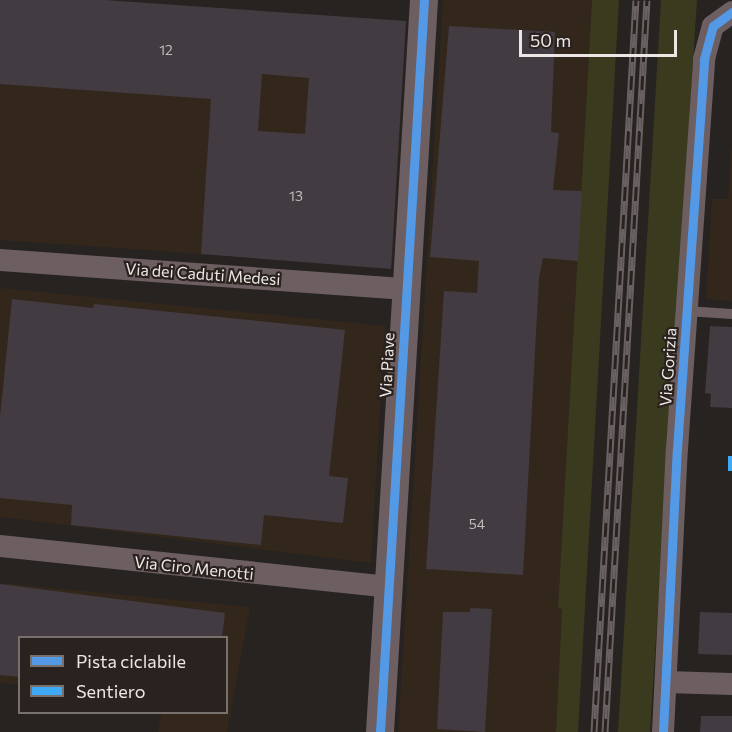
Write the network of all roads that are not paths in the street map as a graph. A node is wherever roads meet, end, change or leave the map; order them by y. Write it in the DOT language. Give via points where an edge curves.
graph roads {
  1 [pos="418,0"];
  2 [pos="729,8"];
  3 [pos="0,260"];
  4 [pos="406,289"];
  5 [pos="686,311"];
  6 [pos="732,314"];
  7 [pos="0,546"];
  8 [pos="388,587"];
  9 [pos="666,682"];
  10 [pos="732,684"];
  11 [pos="380,732"];
  12 [pos="663,732"];
  1 -- 4 [label="street, Via Piave"];
  2 -- 5 [label="street, Via Gorizia" via="713,26 706,46"];
  3 -- 4 [label="street, Via dei Caduti Medesi"];
  4 -- 8 [label="street, Via Piave"];
  5 -- 6 [label="lane"];
  5 -- 9 [label="street, Via Gorizia"];
  7 -- 8 [label="street, Via Ciro Menotti"];
  8 -- 11 [label="street, Via Piave"];
  9 -- 10 [label="street"];
  9 -- 12 [label="street, Via Gorizia"];
}
